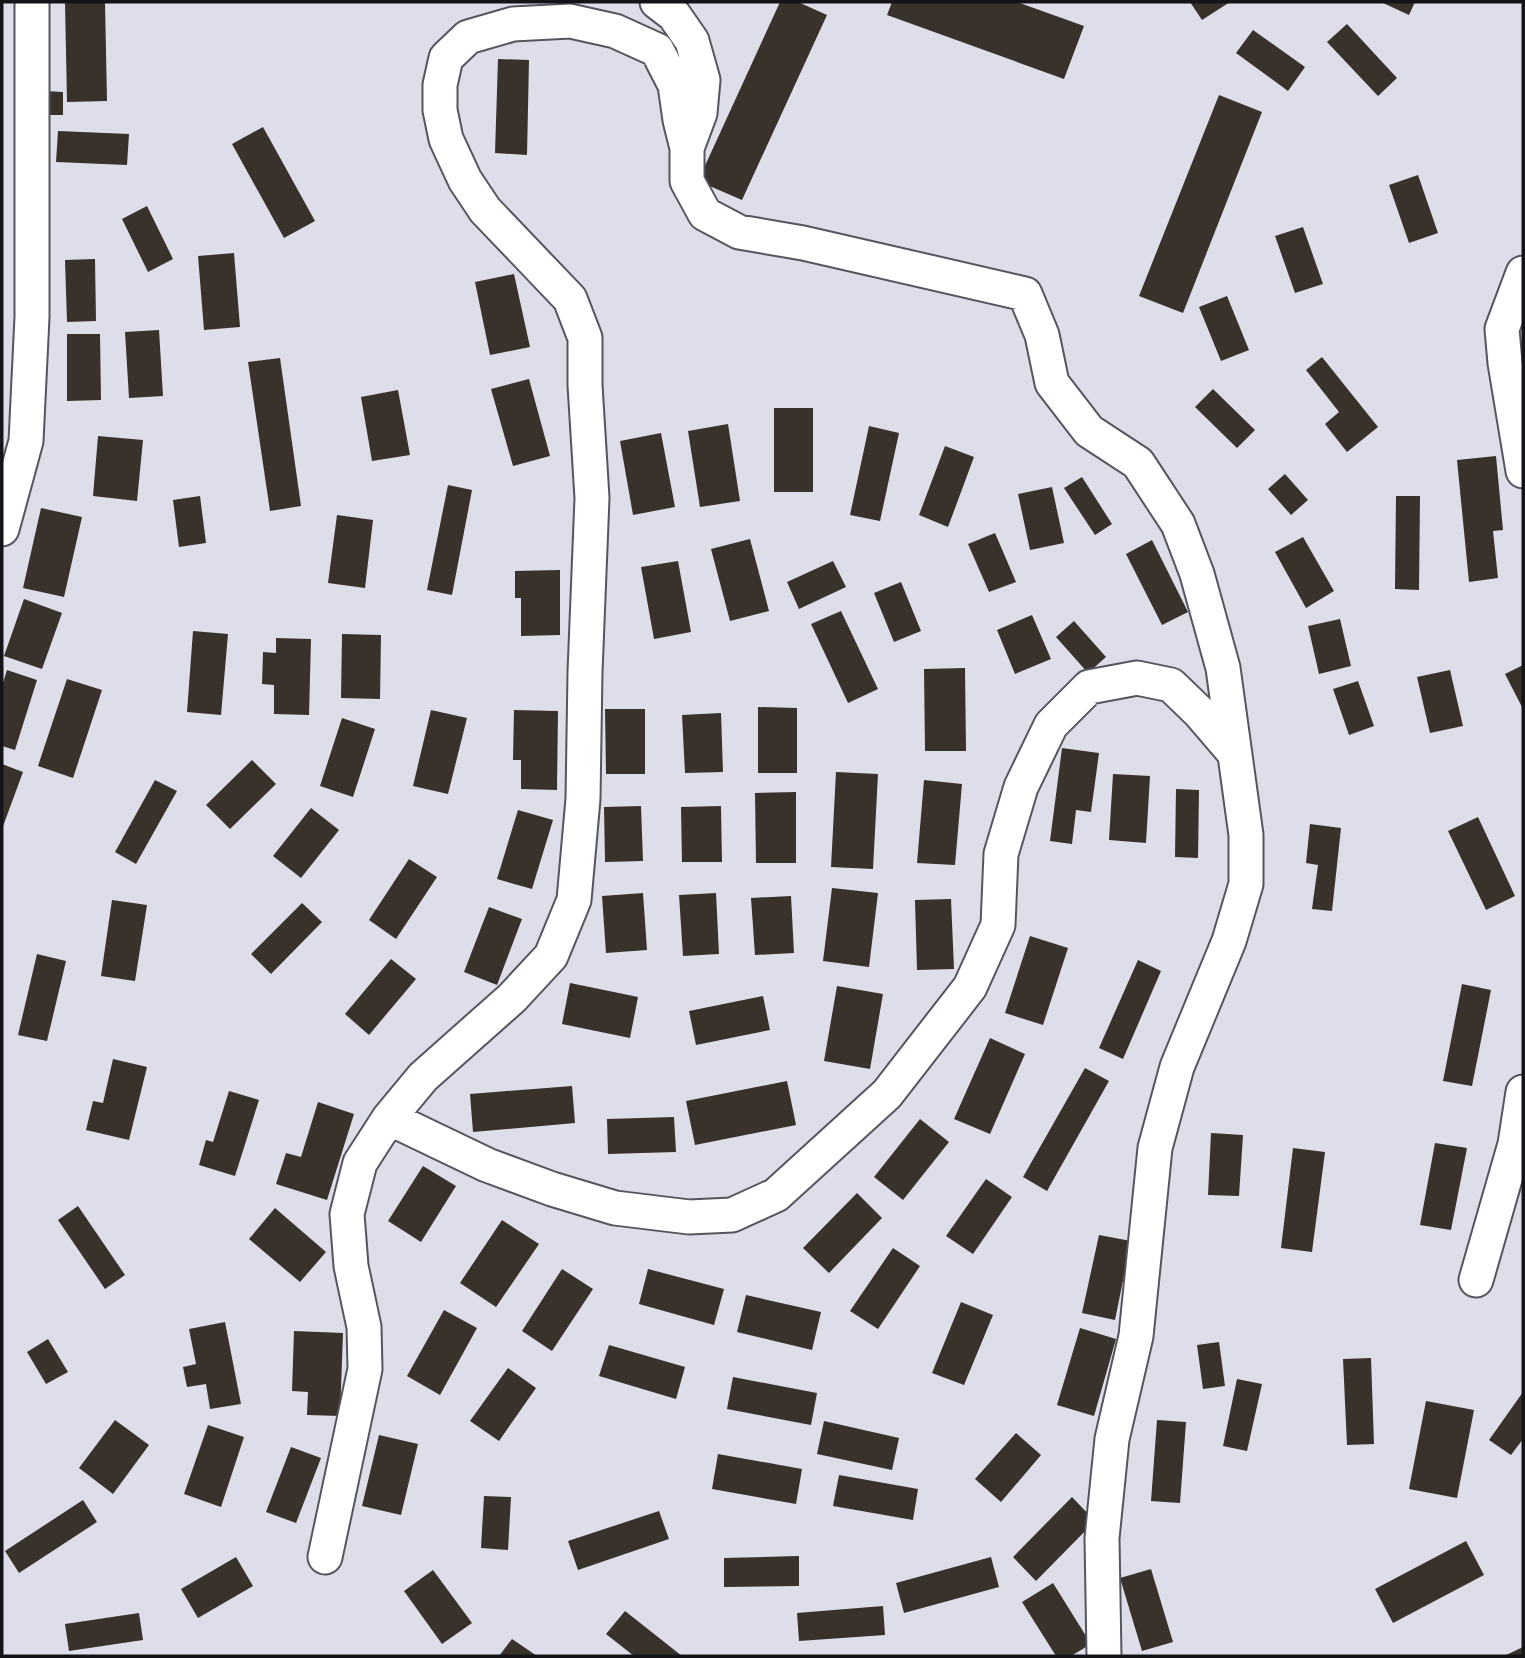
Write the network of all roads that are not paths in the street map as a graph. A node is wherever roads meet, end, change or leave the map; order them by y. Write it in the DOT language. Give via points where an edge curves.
graph roads {
  1 [pos="657,2"];
  2 [pos="32,4"];
  3 [pos="687,148"];
  4 [pos="1523,273"];
  5 [pos="1523,471"];
  6 [pos="2,529"];
  7 [pos="1235,754"];
  8 [pos="1523,1092"];
  9 [pos="389,1118"];
  10 [pos="1476,1280"];
  11 [pos="325,1557"];
  12 [pos="1104,1656"];
  1 -- 3 [label="street" via="674,15 692,41 703,80 700,113"];
  2 -- 6 [label="street" via="32,317 26,441"];
  3 -- 7 [label="street" via="687,181 705,214 739,232 1025,294 1042,335 1052,383 1089,431 1138,463 1178,524 1223,668"];
  3 -- 9 [label="street" via="675,85 657,50 615,31 570,21 513,23 468,37 446,58 440,110 446,139 464,180 485,210 570,299 584,338 592,498 583,799 574,900 551,956 512,998 424,1077"];
  4 -- 5 [label="street" via="1502,329"];
  7 -- 9 [label="street" via="1171,685 1137,678 1089,687 1051,725 1021,787 1002,854 998,925 970,987 887,1094 776,1195 732,1215 689,1217 615,1208 488,1165"];
  7 -- 12 [label="street" via="1246,835 1246,884 1229,941 1177,1068 1155,1148 1136,1336 1112,1439 1102,1538"];
  8 -- 10 [label="street" via="1515,1144"];
  9 -- 11 [label="street" via="360,1163 347,1214 351,1266 364,1327 365,1369"];
}
